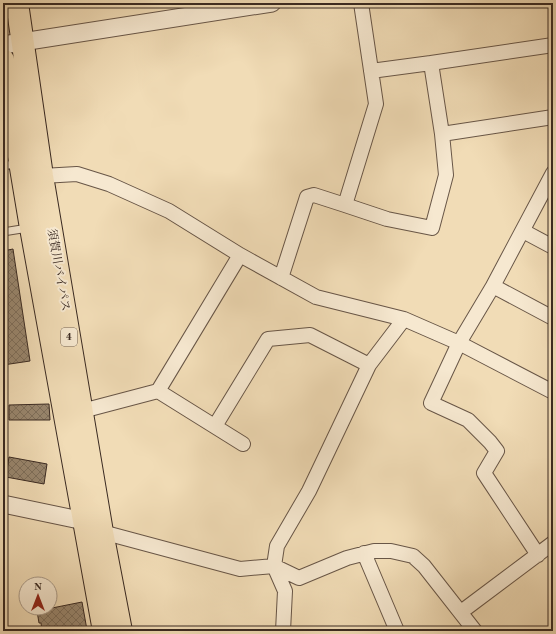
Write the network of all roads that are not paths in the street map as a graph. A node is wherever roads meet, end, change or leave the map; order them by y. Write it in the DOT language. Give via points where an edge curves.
graph roads {
  1 [pos="16,3"];
  2 [pos="272,3"];
  3 [pos="361,3"];
  4 [pos="13,43"];
  5 [pos="553,46"];
  6 [pos="3,60"];
  7 [pos="431,63"];
  8 [pos="371,71"];
  9 [pos="553,117"];
  10 [pos="442,134"];
  11 [pos="12,165"];
  12 [pos="553,173"];
  13 [pos="42,176"];
  14 [pos="345,205"];
  15 [pos="31,228"];
  16 [pos="523,231"];
  17 [pos="3,232"];
  18 [pos="553,247"];
  19 [pos="240,255"];
  20 [pos="281,278"];
  21 [pos="493,286"];
  22 [pos="553,318"];
  23 [pos="404,319"];
  24 [pos="459,343"];
  25 [pos="369,365"];
  26 [pos="158,391"];
  27 [pos="553,392"];
  28 [pos="82,411"];
  29 [pos="215,426"];
  30 [pos="243,444"];
  31 [pos="3,504"];
  32 [pos="84,521"];
  33 [pos="102,532"];
  34 [pos="553,544"];
  35 [pos="364,553"];
  36 [pos="538,554"];
  37 [pos="274,566"];
  38 [pos="461,612"];
  39 [pos="104,631"];
  40 [pos="121,631"];
  41 [pos="283,631"];
  42 [pos="397,631"];
  43 [pos="475,631"];
  1 -- 4 [label="highway, 須賀川バイパス / 4"];
  2 -- 4 [label="street"];
  3 -- 8 [label="street"];
  4 -- 13 [label="highway, 須賀川バイパス / 4"];
  5 -- 7 [label="street"];
  6 -- 11 [label="highway, 須賀川バイパス / 4"];
  7 -- 8 [label="street"];
  7 -- 10 [label="street"];
  8 -- 14 [label="street" via="376,104"];
  9 -- 10 [label="street"];
  10 -- 14 [label="street" via="446,175 432,228 387,219"];
  11 -- 15 [label="highway, 須賀川バイパス / 4"];
  12 -- 16 [label="street"];
  13 -- 19 [label="street" via="76,174 110,184 169,210"];
  13 -- 28 [label="highway, 須賀川バイパス / 4"];
  14 -- 20 [label="street" via="314,195 307,197"];
  15 -- 17 [label="lane"];
  15 -- 32 [label="highway, 須賀川バイパス / 4"];
  16 -- 18 [label="street"];
  16 -- 21 [label="street"];
  19 -- 20 [label="street"];
  19 -- 26 [label="street"];
  20 -- 23 [label="street" via="316,297"];
  21 -- 22 [label="street"];
  21 -- 24 [label="street"];
  23 -- 24 [label="street"];
  23 -- 25 [label="street"];
  24 -- 27 [label="street"];
  24 -- 36 [label="street" via="431,403 468,420 497,451 484,473"];
  25 -- 29 [label="street" via="310,335 268,339"];
  25 -- 37 [label="street" via="309,491 277,546"];
  26 -- 28 [label="street"];
  26 -- 29 [label="street"];
  28 -- 33 [label="highway, 須賀川バイパス / 4"];
  29 -- 30 [label="street"];
  31 -- 32 [label="street"];
  32 -- 33 [label="street"];
  32 -- 39 [label="highway, 須賀川バイパス / 4"];
  33 -- 37 [label="street" via="240,569"];
  33 -- 40 [label="highway, 須賀川バイパス / 4"];
  34 -- 36 [label="street"];
  35 -- 37 [label="street" via="298,578"];
  35 -- 38 [label="street" via="391,551 413,556"];
  35 -- 42 [label="street"];
  36 -- 38 [label="street"];
  37 -- 41 [label="street" via="285,591"];
  38 -- 43 [label="street"];
}
